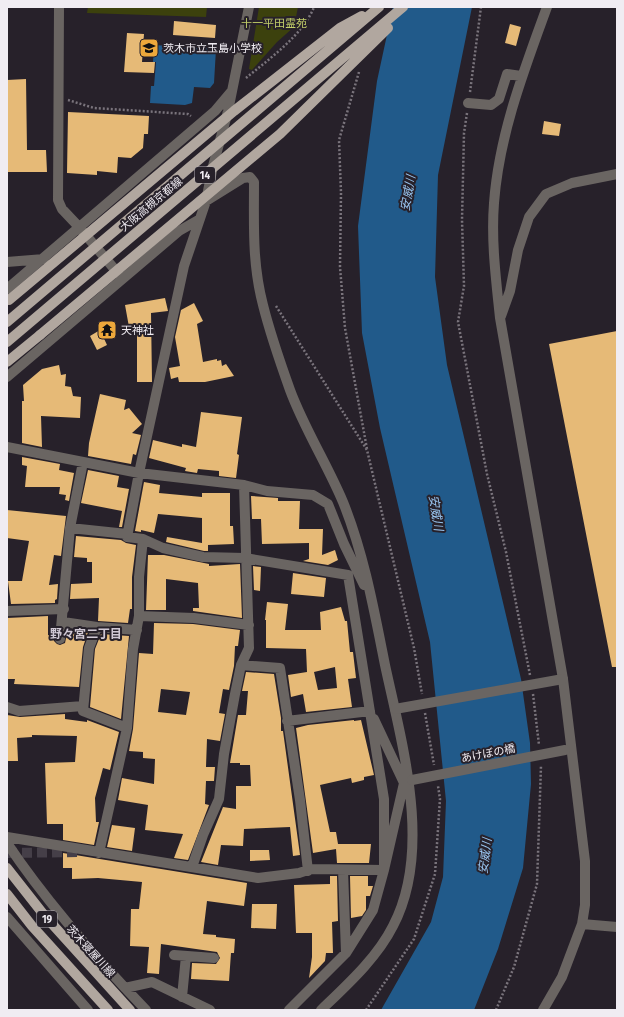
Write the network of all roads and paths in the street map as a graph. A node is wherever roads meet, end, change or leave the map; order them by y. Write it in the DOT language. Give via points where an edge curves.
graph roads {
  1 [pos="59,7"];
  2 [pos="249,7"];
  3 [pos="314,7"];
  4 [pos="379,7"];
  5 [pos="403,7"];
  6 [pos="409,7"];
  7 [pos="481,7"];
  8 [pos="547,7"];
  9 [pos="522,76"];
  10 [pos="232,90"];
  11 [pos="58,98"];
  12 [pos="468,103"];
  13 [pos="201,122"];
  14 [pos="339,140"];
  15 [pos="617,174"];
  16 [pos="206,201"];
  17 [pos="200,219"];
  18 [pos="80,227"];
  19 [pos="44,258"];
  20 [pos="7,262"];
  21 [pos="122,278"];
  22 [pos="7,289"];
  23 [pos="8,301"];
  24 [pos="500,318"];
  25 [pos="7,322"];
  26 [pos="7,342"];
  27 [pos="7,362"];
  28 [pos="7,377"];
  29 [pos="7,446"];
  30 [pos="367,450"];
  31 [pos="83,462"];
  32 [pos="139,473"];
  33 [pos="244,485"];
  34 [pos="70,528"];
  35 [pos="128,534"];
  36 [pos="143,539"];
  37 [pos="245,558"];
  38 [pos="373,603"];
  39 [pos="64,609"];
  40 [pos="7,611"];
  41 [pos="140,616"];
  42 [pos="63,622"];
  43 [pos="249,625"];
  44 [pos="97,627"];
  45 [pos="137,630"];
  46 [pos="60,639"];
  47 [pos="241,665"];
  48 [pos="562,679"];
  49 [pos="531,682"];
  50 [pos="532,690"];
  51 [pos="83,706"];
  52 [pos="7,708"];
  53 [pos="395,709"];
  54 [pos="369,710"];
  55 [pos="287,721"];
  56 [pos="128,728"];
  57 [pos="539,750"];
  58 [pos="569,750"];
  59 [pos="541,765"];
  60 [pos="408,781"];
  61 [pos="7,837"];
  62 [pos="7,843"];
  63 [pos="99,853"];
  64 [pos="192,867"];
  65 [pos="7,868"];
  66 [pos="308,870"];
  67 [pos="343,870"];
  68 [pos="384,870"];
  69 [pos="7,894"];
  70 [pos="7,917"];
  71 [pos="582,924"];
  72 [pos="617,927"];
  73 [pos="346,953"];
  74 [pos="174,955"];
  75 [pos="186,956"];
  76 [pos="214,958"];
  77 [pos="125,988"];
  78 [pos="182,997"];
  79 [pos="88,1010"];
  80 [pos="108,1010"];
  81 [pos="130,1010"];
  82 [pos="146,1010"];
  83 [pos="210,1010"];
  84 [pos="289,1010"];
  85 [pos="321,1010"];
  86 [pos="496,1010"];
  87 [pos="543,1010"];
  1 -- 11 [label="street"];
  2 -- 10 [label="street"];
  3 -- 10 [label="path" via="309,20 276,54"];
  4 -- 23 [label="main road, 14, bridge" via="340,28 234,111"];
  4 -- 25 [label="main road, 大阪高槻京都線 / 14, bridge"];
  5 -- 26 [label="main road, 大阪高槻京都線 / 14, bridge"];
  6 -- 27 [label="main road, 14, bridge" via="280,134"];
  7 -- 12 [label="path"];
  8 -- 9 [label="street"];
  9 -- 12 [label="street" via="507,74 499,99 491,105"];
  9 -- 24 [label="street" via="508,123 494,202 493,257"];
  10 -- 13 [label="street" via="215,111"];
  10 -- 16 [label="street"];
  11 -- 13 [label="path" via="94,108 188,114"];
  11 -- 18 [label="street" via="57,197 62,209"];
  12 -- 49 [label="path" via="464,133 462,220 464,286 458,322"];
  13 -- 18 [label="street"];
  14 -- 30 [label="path" via="340,267 345,328"];
  15 -- 24 [label="street" via="572,183 546,194 528,217 510,291"];
  16 -- 17 [label="street"];
  16 -- 38 [label="street" via="243,178 250,177 254,182 254,264 263,305 290,390 343,502 361,554"];
  17 -- 21 [label="street" via="179,231"];
  17 -- 32 [label="street" via="184,266"];
  18 -- 19 [label="street"];
  18 -- 21 [label="street"];
  19 -- 20 [label="street"];
  19 -- 22 [label="street"];
  21 -- 28 [label="street"];
  24 -- 48 [label="street"];
  29 -- 31 [label="street"];
  31 -- 32 [label="street"];
  31 -- 34 [label="street"];
  32 -- 33 [label="street"];
  32 -- 35 [label="street"];
  33 -- 37 [label="street"];
  33 -- 38 [label="street" via="267,491 313,495 328,504"];
  34 -- 35 [label="street"];
  34 -- 39 [label="street"];
  35 -- 36 [label="street" via="127,536"];
  36 -- 37 [label="street" via="162,548 202,557"];
  36 -- 41 [label="street" via="139,577"];
  37 -- 43 [label="street"];
  37 -- 54 [label="street" via="348,575"];
  38 -- 53 [label="street"];
  39 -- 40 [label="street"];
  39 -- 42 [label="street"];
  41 -- 43 [label="street" via="194,618"];
  41 -- 45 [label="street"];
  42 -- 44 [label="street"];
  42 -- 46 [label="street"];
  43 -- 47 [label="street" via="249,648"];
  44 -- 45 [label="street"];
  44 -- 51 [label="street" via="89,648"];
  45 -- 56 [label="street" via="133,649"];
  47 -- 55 [label="street" via="280,668"];
  47 -- 64 [label="street" via="218,799 202,835"];
  48 -- 53 [label="street, bridge"];
  48 -- 58 [label="street"];
  50 -- 57 [label="path"];
  51 -- 52 [label="street" via="19,711"];
  51 -- 56 [label="street" via="83,711"];
  53 -- 60 [label="street"];
  54 -- 55 [label="street"];
  54 -- 60 [label="street"];
  54 -- 68 [label="street" via="384,799"];
  55 -- 66 [label="street"];
  56 -- 63 [label="street"];
  58 -- 60 [label="street, あけぼの橋, bridge"];
  58 -- 71 [label="street" via="585,861 585,905"];
  59 -- 86 [label="path" via="537,884 514,967"];
  60 -- 68 [label="street"];
  60 -- 85 [label="street" via="413,842 404,898 393,926 366,963"];
  61 -- 63 [label="street"];
  62 -- 77 [label="street" via="28,874"];
  63 -- 64 [label="street"];
  64 -- 66 [label="street" via="258,878"];
  65 -- 81 [label="main road, 茨木寝屋川線 / 19" via="44,915"];
  66 -- 67 [label="street"];
  67 -- 68 [label="street"];
  67 -- 73 [label="street"];
  68 -- 73 [label="street" via="373,910"];
  69 -- 80 [label="main road, 19" via="32,926"];
  70 -- 79 [label="street"];
  71 -- 72 [label="street"];
  71 -- 87 [label="street" via="562,977"];
  73 -- 84 [label="street"];
  74 -- 75 [label="street"];
  75 -- 76 [label="street"];
  75 -- 78 [label="street"];
  77 -- 78 [label="street" via="152,982"];
  77 -- 82 [label="street"];
  78 -- 83 [label="street"];
}
